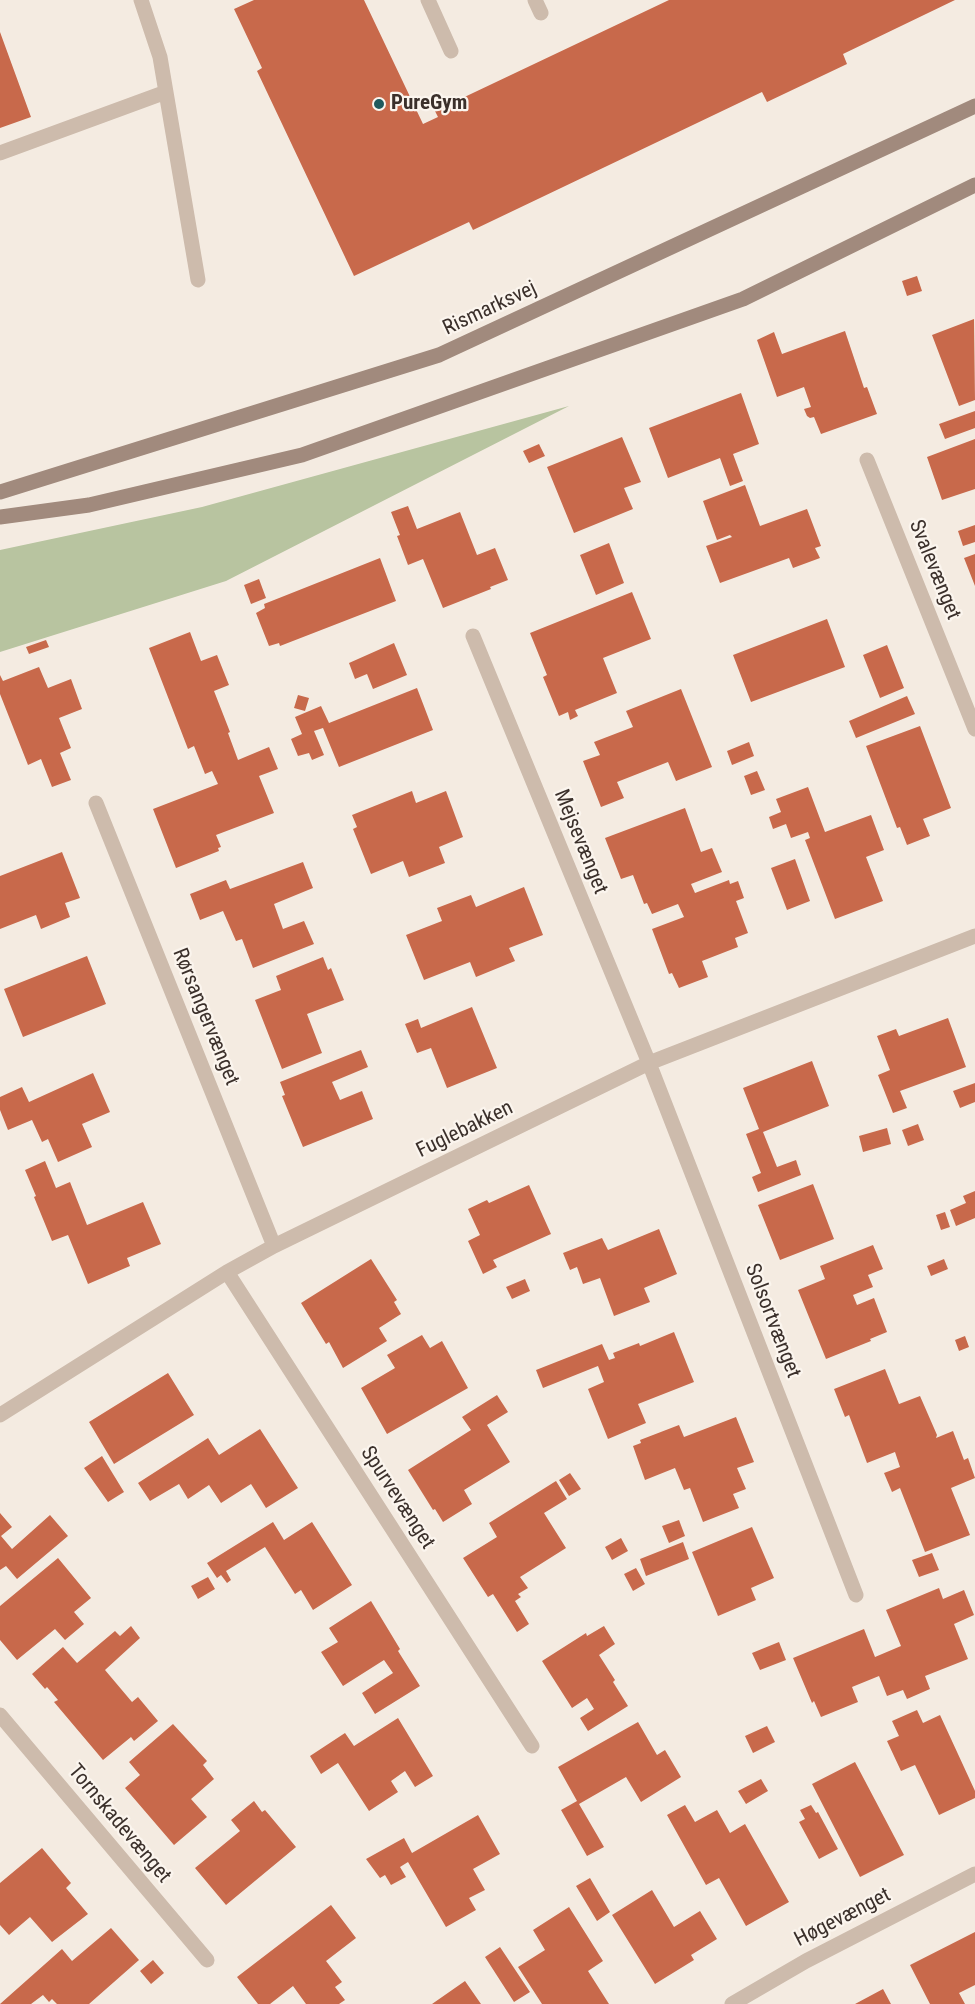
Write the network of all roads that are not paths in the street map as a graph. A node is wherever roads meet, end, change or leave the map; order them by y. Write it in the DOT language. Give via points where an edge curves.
graph roads {
  1 [pos="141,0"];
  2 [pos="428,0"];
  3 [pos="452,51"];
  4 [pos="166,92"];
  5 [pos="975,106"];
  6 [pos="0,153"];
  7 [pos="975,185"];
  8 [pos="198,280"];
  9 [pos="867,460"];
  10 [pos="0,492"];
  11 [pos="0,517"];
  12 [pos="473,636"];
  13 [pos="975,729"];
  14 [pos="96,803"];
  15 [pos="975,936"];
  16 [pos="649,1063"];
  17 [pos="274,1246"];
  18 [pos="227,1272"];
  19 [pos="0,1415"];
  20 [pos="856,1594"];
  21 [pos="0,1714"];
  22 [pos="532,1746"];
  23 [pos="975,1874"];
  24 [pos="207,1960"];
  25 [pos="732,2004"];
  1 -- 4 [label="street" via="160,57"];
  2 -- 3 [label="street"];
  4 -- 6 [label="street"];
  4 -- 8 [label="street"];
  5 -- 10 [label="main road, Rismarksvej" via="439,355"];
  7 -- 11 [label="main road" via="744,299 302,455 89,505"];
  9 -- 13 [label="street, Svalevænget"];
  12 -- 16 [label="street, Mejsevænget"];
  14 -- 17 [label="street, Rørsangervænget"];
  15 -- 16 [label="street, Fuglebakken"];
  16 -- 17 [label="street, Fuglebakken"];
  16 -- 20 [label="street, Solsortvænget"];
  17 -- 18 [label="street, Fuglebakken"];
  18 -- 19 [label="street, Fuglebakken"];
  18 -- 22 [label="street, Spurvevænget"];
  21 -- 24 [label="street, Tornskadevænget"];
  23 -- 25 [label="street, Høgevænget" via="806,1961"];
}
